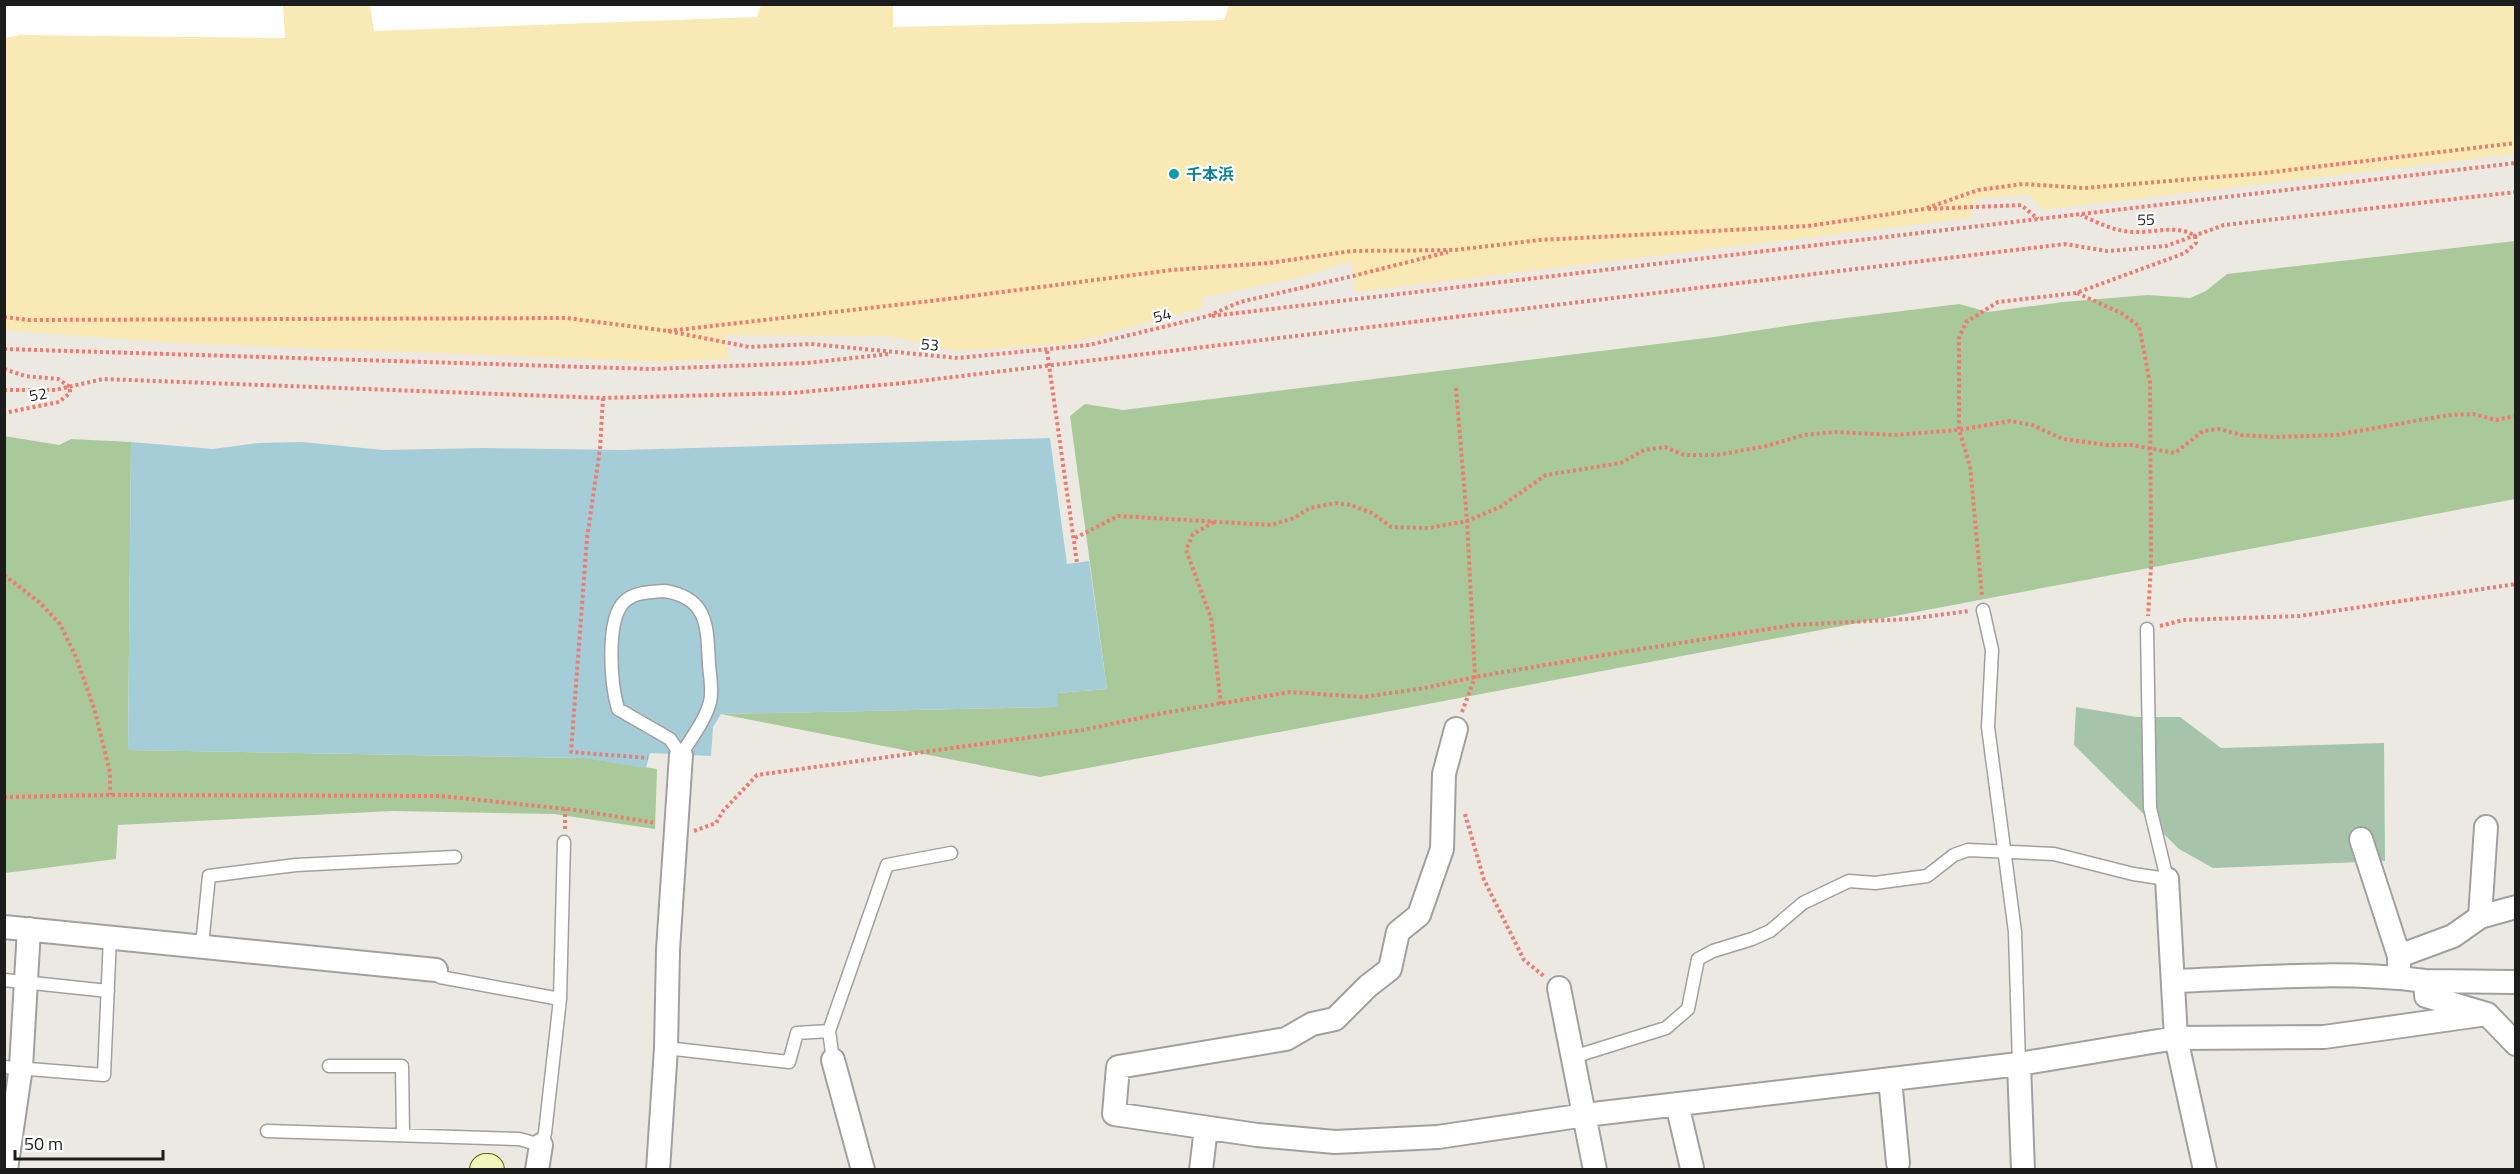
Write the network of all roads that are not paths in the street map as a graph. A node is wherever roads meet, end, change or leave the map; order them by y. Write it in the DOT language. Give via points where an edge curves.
graph roads {
  1 [pos="1983,610"];
  2 [pos="2147,629"];
  3 [pos="1456,729"];
  4 [pos="681,754"];
  5 [pos="2486,827"];
  6 [pos="2361,839"];
  7 [pos="564,842"];
  8 [pos="2004,850"];
  9 [pos="951,853"];
  10 [pos="455,857"];
  11 [pos="2167,879"];
  12 [pos="2516,907"];
  13 [pos="2480,917"];
  14 [pos="4,927"];
  15 [pos="28,929"];
  16 [pos="110,937"];
  17 [pos="202,945"];
  18 [pos="2399,967"];
  19 [pos="436,970"];
  20 [pos="15,981"];
  21 [pos="2173,981"];
  22 [pos="2425,981"];
  23 [pos="2516,982"];
  24 [pos="1559,988"];
  25 [pos="108,992"];
  26 [pos="560,999"];
  27 [pos="2487,1014"];
  28 [pos="829,1030"];
  29 [pos="2176,1038"];
  30 [pos="2516,1044"];
  31 [pos="666,1048"];
  32 [pos="1573,1057"];
  33 [pos="832,1060"];
  34 [pos="2019,1064"];
  35 [pos="329,1066"];
  36 [pos="13,1067"];
  37 [pos="1890,1079"];
  38 [pos="1677,1104"];
  39 [pos="1585,1115"];
  40 [pos="1206,1128"];
  41 [pos="267,1131"];
  42 [pos="403,1134"];
  43 [pos="541,1146"];
  44 [pos="1898,1162"];
  45 [pos="1692,1168"];
  46 [pos="6,1170"];
  47 [pos="537,1170"];
  48 [pos="658,1170"];
  49 [pos="863,1170"];
  50 [pos="1201,1170"];
  51 [pos="1595,1170"];
  52 [pos="2023,1170"];
  53 [pos="2205,1170"];
  1 -- 8 [label="lane" via="1992,650 1988,727"];
  2 -- 11 [label="lane" via="2150,808"];
  3 -- 40 [label="street" via="1444,774 1442,849 1419,915 1398,932 1390,969 1335,1019 1312,1024 1286,1039 1118,1067 1114,1114"];
  4 -- 4 [label="lane" via="670,739 618,709 612,691 613,630 624,602 652,591 680,594 693,601 707,627 711,700"];
  4 -- 31 [label="street"];
  5 -- 13 [label="street"];
  6 -- 18 [label="street"];
  7 -- 26 [label="lane"];
  8 -- 11 [label="lane" via="2054,854"];
  8 -- 32 [label="lane" via="1968,850 1954,855 1928,876 1875,883 1849,881 1828,890 1803,903 1770,931 1698,958 1688,1009 1666,1028"];
  8 -- 34 [label="lane" via="2015,932"];
  9 -- 28 [label="lane" via="886,865"];
  10 -- 17 [label="lane" via="296,865 209,876"];
  11 -- 21 [label="street"];
  12 -- 13 [label="street"];
  13 -- 18 [label="street"];
  14 -- 15 [label="street"];
  15 -- 16 [label="street"];
  15 -- 20 [label="street"];
  16 -- 17 [label="street"];
  16 -- 25 [label="lane"];
  17 -- 19 [label="street"];
  18 -- 21 [label="street" via="2344,974"];
  18 -- 22 [label="street"];
  19 -- 26 [label="lane" via="440,977"];
  20 -- 25 [label="lane"];
  20 -- 36 [label="street"];
  21 -- 29 [label="street"];
  22 -- 23 [label="street"];
  22 -- 27 [label="street" via="2426,996"];
  24 -- 32 [label="street"];
  25 -- 36 [label="lane" via="104,1075"];
  26 -- 43 [label="lane"];
  27 -- 29 [label="street" via="2324,1037"];
  27 -- 30 [label="street"];
  28 -- 31 [label="lane" via="797,1033 789,1062"];
  28 -- 33 [label="lane"];
  29 -- 34 [label="street"];
  29 -- 53 [label="street"];
  31 -- 48 [label="street"];
  32 -- 39 [label="street"];
  33 -- 49 [label="street"];
  34 -- 37 [label="street"];
  34 -- 52 [label="street"];
  35 -- 42 [label="lane" via="402,1066"];
  36 -- 46 [label="street"];
  37 -- 38 [label="street"];
  37 -- 44 [label="street"];
  38 -- 39 [label="street"];
  38 -- 45 [label="street"];
  39 -- 40 [label="street" via="1438,1137 1335,1142"];
  39 -- 51 [label="street"];
  40 -- 50 [label="street"];
  41 -- 42 [label="lane"];
  42 -- 43 [label="lane" via="519,1139"];
  43 -- 47 [label="street"];
}
